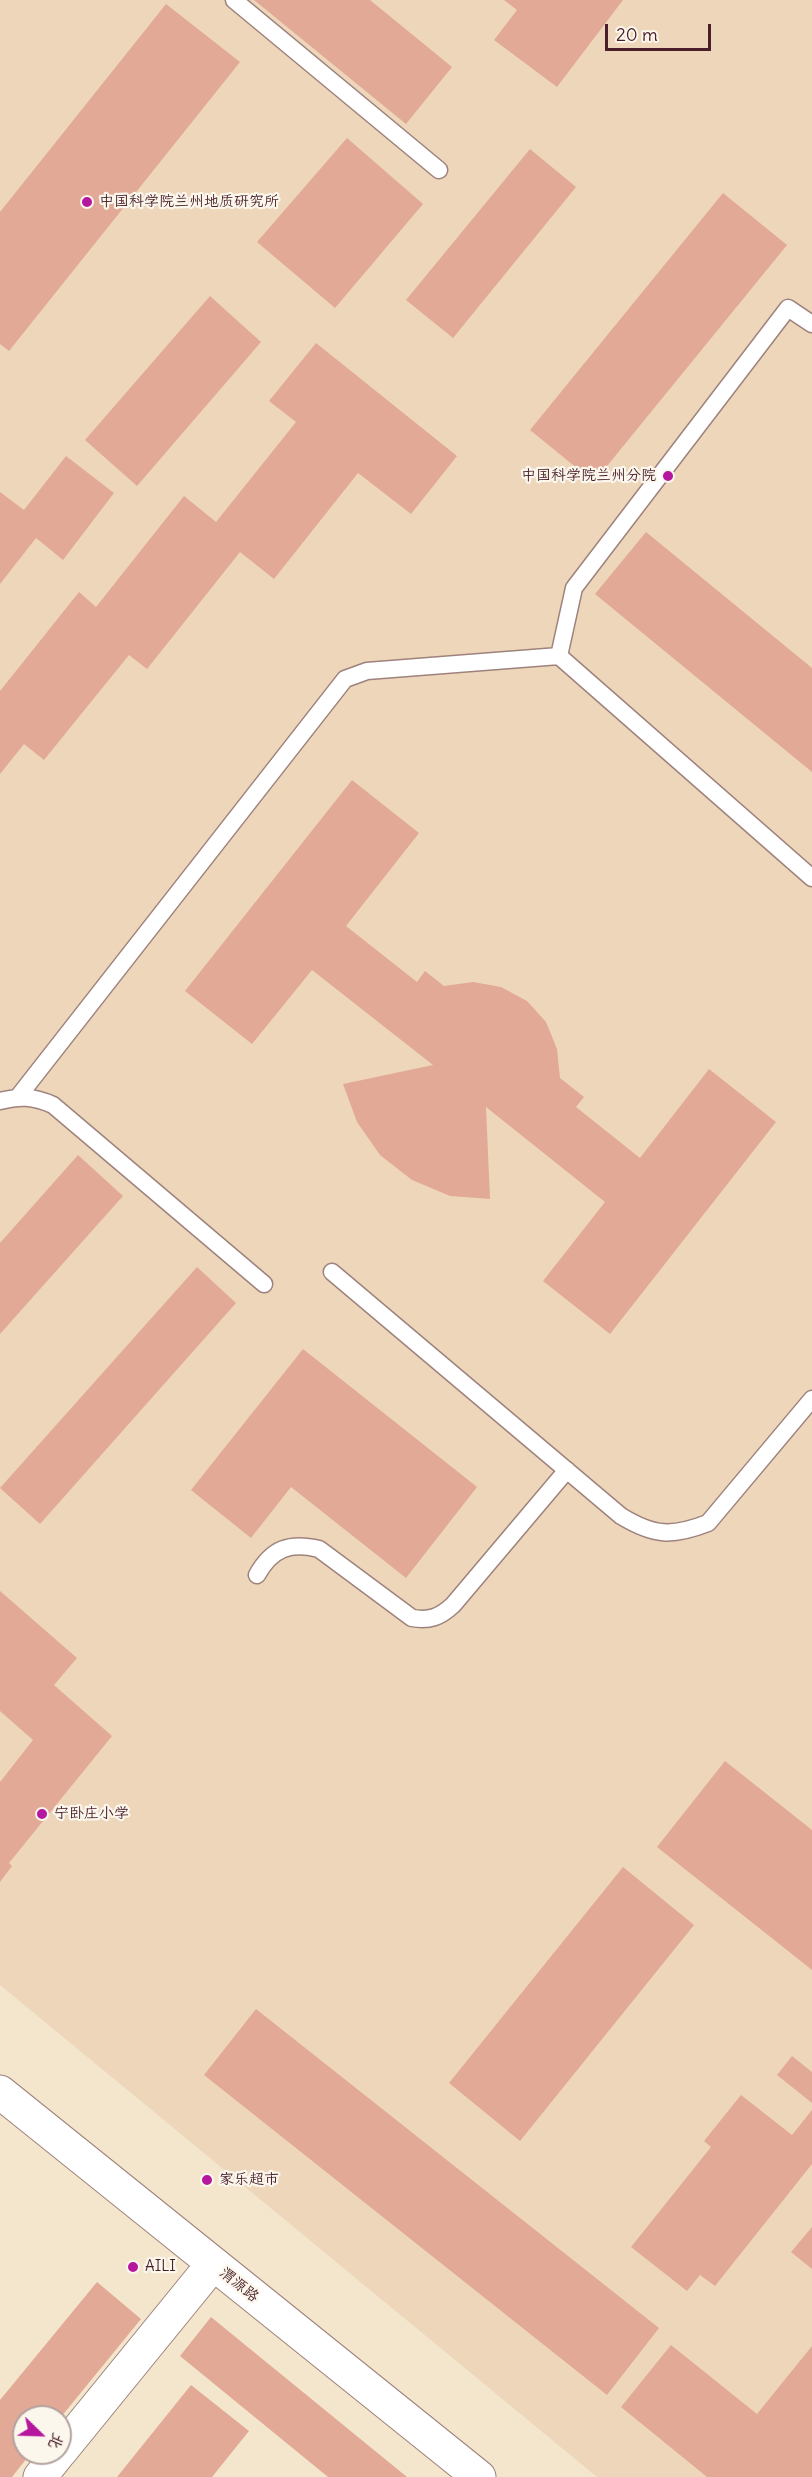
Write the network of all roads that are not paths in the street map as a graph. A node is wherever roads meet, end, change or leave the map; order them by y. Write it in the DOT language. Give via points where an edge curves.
graph roads {
  1 [pos="234,0"];
  2 [pos="439,170"];
  3 [pos="812,324"];
  4 [pos="559,656"];
  5 [pos="812,878"];
  6 [pos="18,1096"];
  7 [pos="0,1101"];
  8 [pos="332,1272"];
  9 [pos="264,1284"];
  10 [pos="812,1399"];
  11 [pos="567,1470"];
  12 [pos="257,1575"];
  13 [pos="0,2092"];
  14 [pos="213,2264"];
  15 [pos="72,2437"];
  16 [pos="50,2465"];
  17 [pos="40,2477"];
  18 [pos="479,2477"];
  1 -- 2 [label="lane"];
  3 -- 4 [label="lane" via="788,308 574,588"];
  4 -- 5 [label="lane"];
  4 -- 6 [label="lane" via="367,671 345,679"];
  6 -- 7 [label="lane"];
  6 -- 9 [label="lane" via="53,1105"];
  8 -- 11 [label="lane"];
  10 -- 11 [label="lane" via="708,1523 686,1532 663,1533 641,1528"];
  11 -- 12 [label="lane" via="453,1605 435,1618 412,1618 312,1547 289,1546 276,1552"];
  13 -- 14 [label="street, 渭源路"];
  14 -- 15 [label="street"];
  14 -- 18 [label="street, 渭源路"];
  16 -- 17 [label="street"];
}
